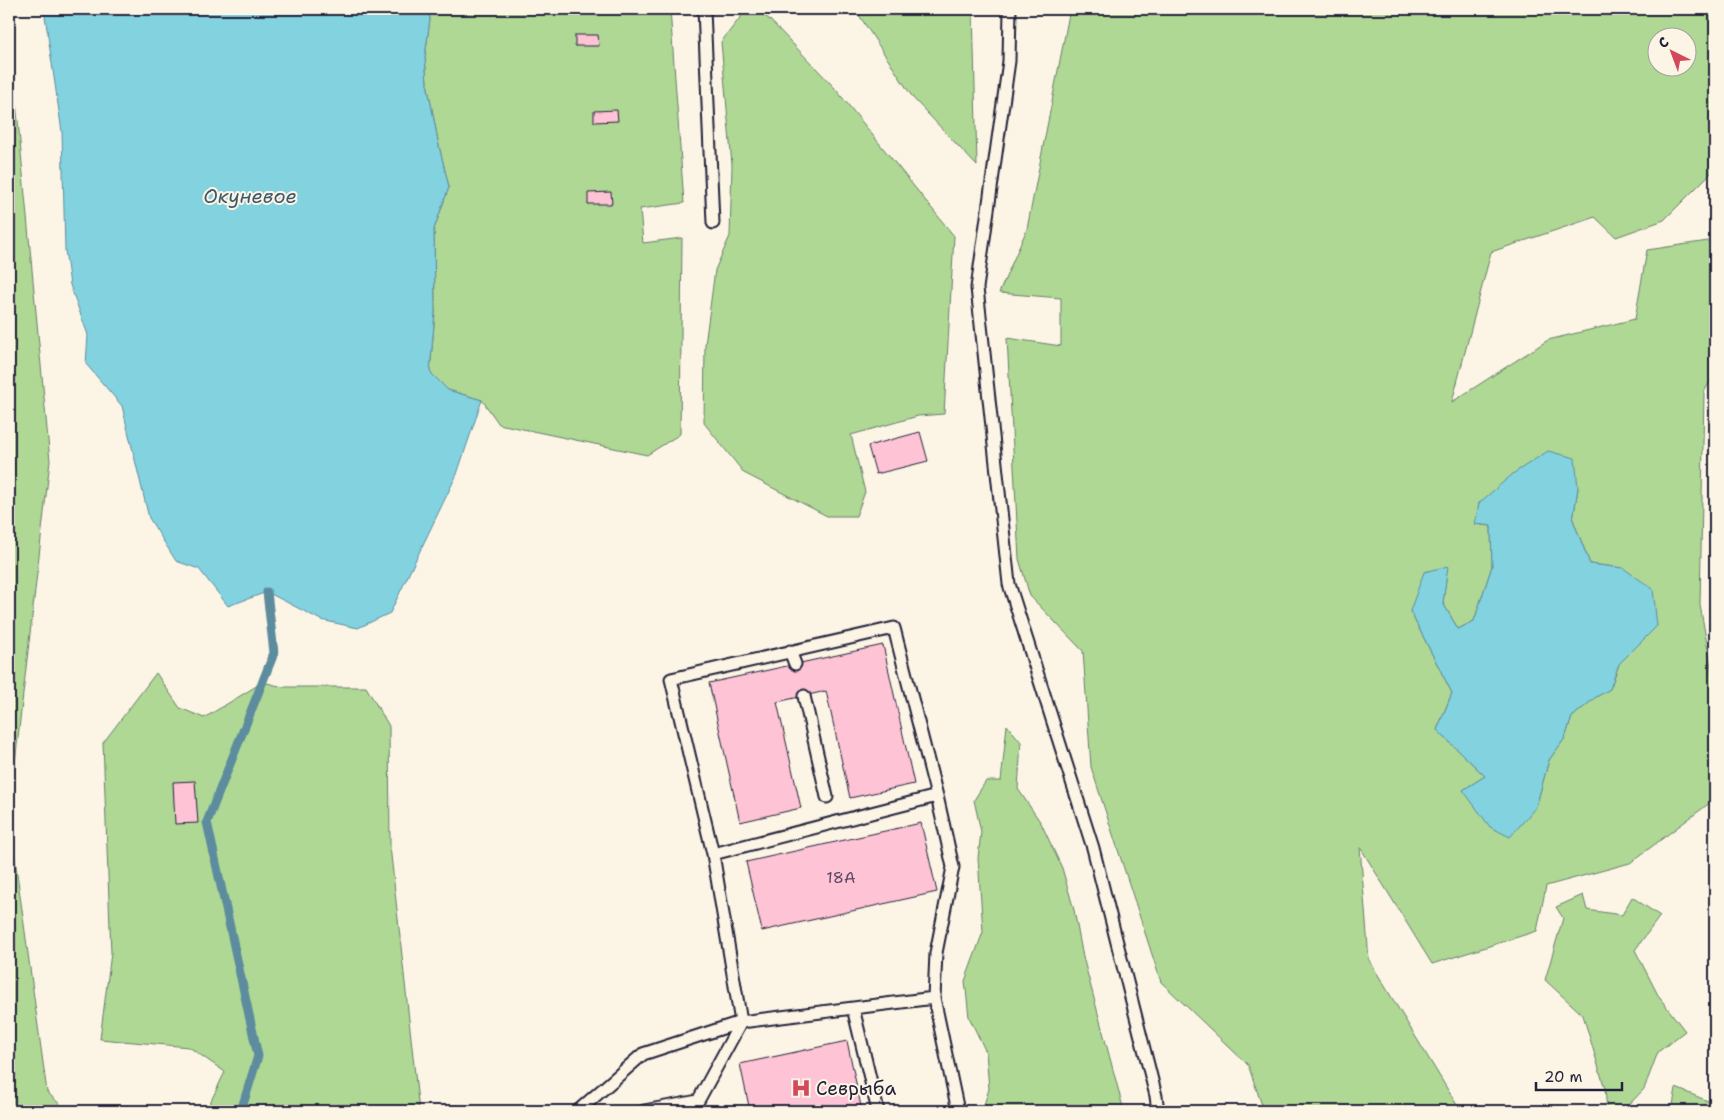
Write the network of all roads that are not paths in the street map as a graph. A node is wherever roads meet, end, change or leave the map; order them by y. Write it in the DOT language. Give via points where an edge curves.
graph roads {
  1 [pos="704,9"];
  2 [pos="1010,9"];
  3 [pos="712,223"];
  4 [pos="790,651"];
  5 [pos="795,664"];
  6 [pos="804,696"];
  7 [pos="937,796"];
  8 [pos="827,797"];
  9 [pos="713,854"];
  10 [pos="934,998"];
  11 [pos="853,1008"];
  12 [pos="741,1022"];
  13 [pos="578,1111"];
  14 [pos="644,1111"];
  15 [pos="878,1111"];
  16 [pos="958,1111"];
  17 [pos="1158,1111"];
  1 -- 3 [label="lane"];
  2 -- 17 [label="lane" via="1009,61 977,288 1009,584 1092,848"];
  4 -- 5 [label="lane"];
  4 -- 7 [label="lane" via="894,628"];
  4 -- 9 [label="lane" via="671,679"];
  6 -- 8 [label="lane"];
  7 -- 9 [label="lane"];
  7 -- 10 [label="lane" via="953,867 936,953"];
  9 -- 12 [label="lane"];
  10 -- 11 [label="lane"];
  10 -- 16 [label="lane"];
  11 -- 12 [label="lane"];
  11 -- 15 [label="lane"];
  12 -- 13 [label="lane" via="643,1054"];
  12 -- 14 [label="lane" via="698,1101"];
}
